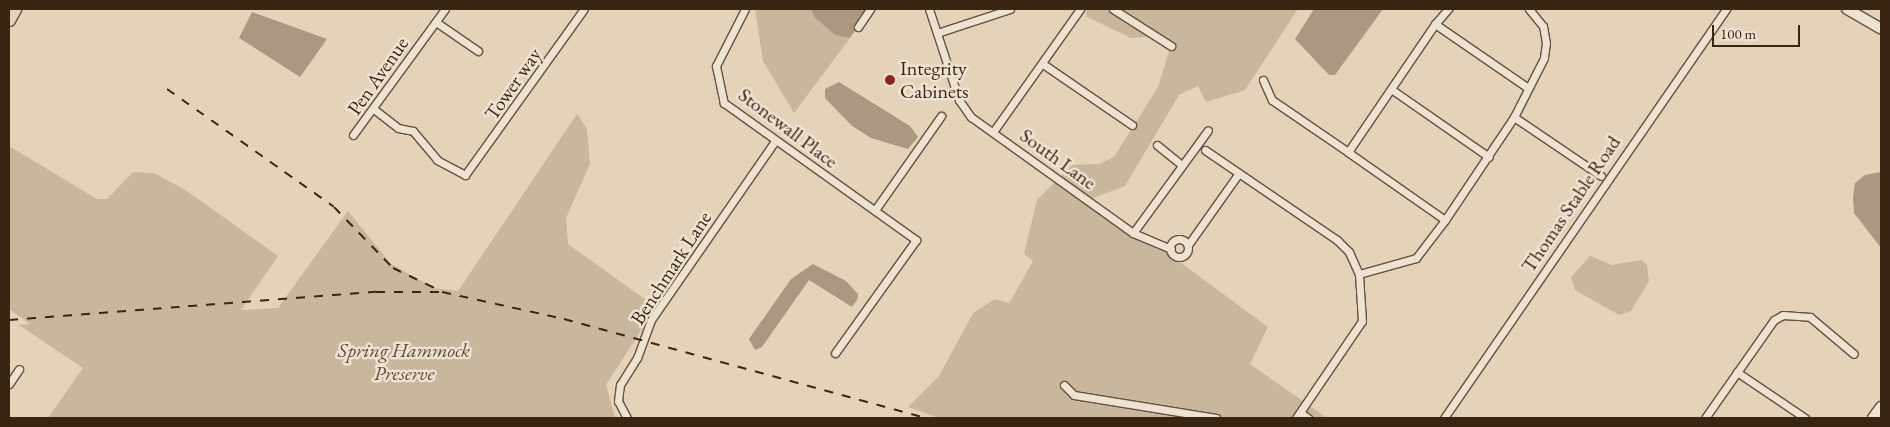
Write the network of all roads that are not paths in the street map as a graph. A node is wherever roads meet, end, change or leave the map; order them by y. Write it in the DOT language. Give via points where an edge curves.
graph roads {
  1 [pos="15,9"];
  2 [pos="445,9"];
  3 [pos="584,9"];
  4 [pos="744,9"];
  5 [pos="870,9"];
  6 [pos="929,9"];
  7 [pos="1010,9"];
  8 [pos="1080,9"];
  9 [pos="1113,9"];
  10 [pos="1448,9"];
  11 [pos="1529,9"];
  12 [pos="1726,9"];
  13 [pos="1847,9"];
  14 [pos="9,20"];
  15 [pos="436,22"];
  16 [pos="1435,24"];
  17 [pos="858,27"];
  18 [pos="1881,29"];
  19 [pos="937,33"];
  20 [pos="1170,46"];
  21 [pos="478,51"];
  22 [pos="1043,64"];
  23 [pos="1263,80"];
  24 [pos="1528,88"];
  25 [pos="1392,89"];
  26 [pos="374,110"];
  27 [pos="941,116"];
  28 [pos="1514,117"];
  29 [pos="1132,125"];
  30 [pos="1208,130"];
  31 [pos="993,132"];
  32 [pos="353,134"];
  33 [pos="775,141"];
  34 [pos="1157,145"];
  35 [pos="1205,150"];
  36 [pos="1348,152"];
  37 [pos="1489,157"];
  38 [pos="1182,165"];
  39 [pos="1239,173"];
  40 [pos="1601,176"];
  41 [pos="875,210"];
  42 [pos="1445,220"];
  43 [pos="1133,233"];
  44 [pos="1188,245"];
  45 [pos="1170,249"];
  46 [pos="1359,274"];
  47 [pos="835,353"];
  48 [pos="1854,354"];
  49 [pos="19,369"];
  50 [pos="1738,372"];
  51 [pos="9,384"];
  52 [pos="1064,385"];
  53 [pos="1881,407"];
  54 [pos="1299,416"];
  55 [pos="627,418"];
  56 [pos="1216,418"];
  57 [pos="1308,418"];
  58 [pos="1444,418"];
  59 [pos="1705,418"];
  60 [pos="1805,418"];
  61 [pos="1873,418"];
  1 -- 14 [label="main road"];
  2 -- 15 [label="street, Pen Avenue"];
  3 -- 26 [label="street, Tower way" via="465,175 437,160 413,131 398,128"];
  4 -- 33 [label="street, Stonewall Place" via="718,54 719,93 735,114"];
  5 -- 17 [label="street"];
  6 -- 19 [label="street"];
  7 -- 19 [label="street"];
  8 -- 22 [label="street"];
  9 -- 20 [label="street"];
  10 -- 16 [label="street"];
  11 -- 24 [label="street" via="1543,26 1546,43 1544,58"];
  12 -- 58 [label="street, Thomas Stable Road"];
  13 -- 18 [label="main road"];
  15 -- 21 [label="street"];
  15 -- 26 [label="street, Pen Avenue"];
  16 -- 24 [label="street"];
  16 -- 25 [label="street"];
  19 -- 31 [label="street, South Lane" via="964,110"];
  22 -- 29 [label="street"];
  22 -- 31 [label="street"];
  23 -- 36 [label="street" via="1272,100"];
  24 -- 28 [label="street"];
  25 -- 36 [label="street"];
  25 -- 37 [label="street"];
  26 -- 32 [label="street, Pen Avenue"];
  27 -- 41 [label="street"];
  28 -- 37 [label="street"];
  28 -- 40 [label="street"];
  30 -- 38 [label="street"];
  31 -- 43 [label="street, South Lane"];
  33 -- 41 [label="street, Stonewall Place"];
  33 -- 55 [label="street, Benchmark Lane" via="651,320 637,358 620,386 618,401"];
  34 -- 38 [label="street"];
  35 -- 39 [label="street"];
  36 -- 42 [label="street"];
  37 -- 42 [label="street"];
  38 -- 43 [label="street"];
  39 -- 44 [label="street"];
  39 -- 46 [label="street" via="1337,240 1349,252"];
  41 -- 47 [label="street, Stonewall Place" via="916,240"];
  42 -- 46 [label="street" via="1416,258"];
  43 -- 45 [label="street, South Lane"];
  44 -- 45 [label="street" via="1176,240"];
  44 -- 45 [label="street" via="1182,257"];
  46 -- 54 [label="street" via="1362,321"];
  48 -- 50 [label="street" via="1810,317 1792,313 1774,320"];
  49 -- 51 [label="street"];
  50 -- 59 [label="street"];
  50 -- 60 [label="street"];
  52 -- 56 [label="street" via="1074,395"];
  53 -- 61 [label="main road"];
  54 -- 57 [label="street"];
}
